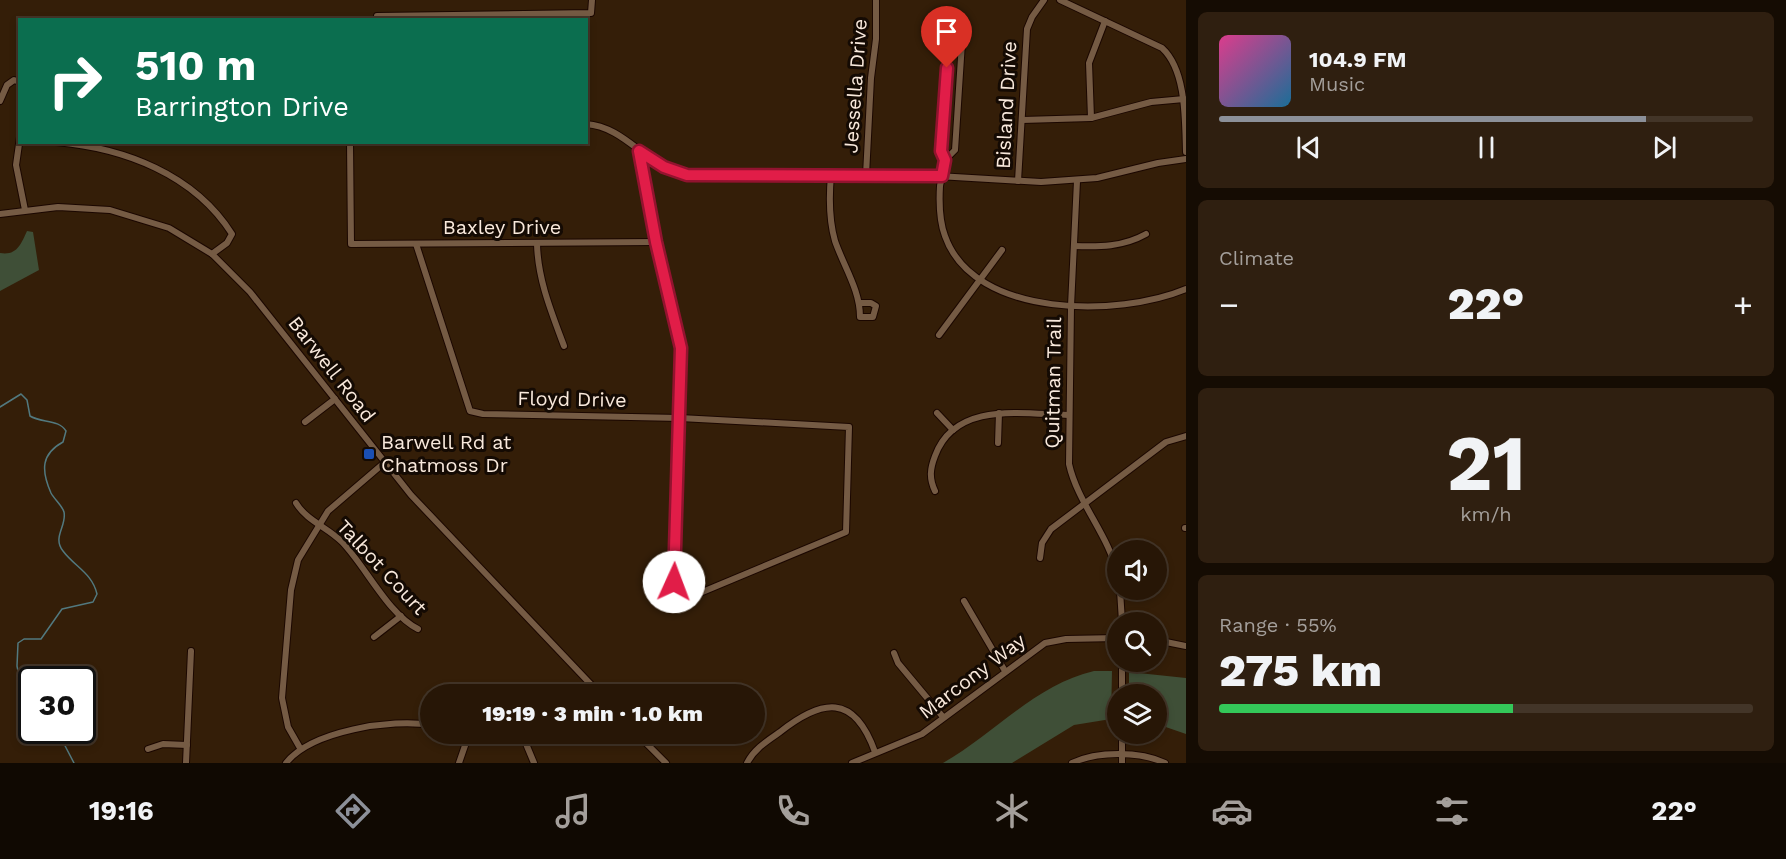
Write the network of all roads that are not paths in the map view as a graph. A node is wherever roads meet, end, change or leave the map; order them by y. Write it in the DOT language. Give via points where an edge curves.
graph roads {
  1 [pos="592,0"];
  2 [pos="876,0"];
  3 [pos="1044,0"];
  4 [pos="1059,0"];
  5 [pos="377,16"];
  6 [pos="469,16"];
  7 [pos="1105,21"];
  8 [pos="1184,80"];
  9 [pos="18,81"];
  10 [pos="1184,99"];
  11 [pos="0,101"];
  12 [pos="1091,118"];
  13 [pos="1022,120"];
  14 [pos="588,124"];
  15 [pos="18,144"];
  16 [pos="66,144"];
  17 [pos="350,144"];
  18 [pos="639,151"];
  19 [pos="1186,152"];
  20 [pos="1186,159"];
  21 [pos="945,160"];
  22 [pos="866,174"];
  23 [pos="831,175"];
  24 [pos="942,176"];
  25 [pos="1018,181"];
  26 [pos="1077,181"];
  27 [pos="26,210"];
  28 [pos="0,214"];
  29 [pos="1146,234"];
  30 [pos="656,242"];
  31 [pos="537,243"];
  32 [pos="416,244"];
  33 [pos="1074,246"];
  34 [pos="1002,250"];
  35 [pos="212,254"];
  36 [pos="979,279"];
  37 [pos="1186,289"];
  38 [pos="860,303"];
  39 [pos="1071,306"];
  40 [pos="939,335"];
  41 [pos="564,346"];
  42 [pos="335,399"];
  43 [pos="936,413"];
  44 [pos="999,413"];
  45 [pos="1068,415"];
  46 [pos="680,418"];
  47 [pos="305,422"];
  48 [pos="953,430"];
  49 [pos="1186,436"];
  50 [pos="998,443"];
  51 [pos="384,464"];
  52 [pos="935,491"];
  53 [pos="296,503"];
  54 [pos="1085,503"];
  55 [pos="318,524"];
  56 [pos="1107,546"];
  57 [pos="1040,558"];
  58 [pos="964,601"];
  59 [pos="401,616"];
  60 [pos="418,629"];
  61 [pos="374,637"];
  62 [pos="1107,638"];
  63 [pos="1167,642"];
  64 [pos="1186,646"];
  65 [pos="191,651"];
  66 [pos="894,653"];
  67 [pos="1005,671"];
  68 [pos="590,684"];
  69 [pos="943,717"];
  70 [pos="420,723"];
  71 [pos="464,744"];
  72 [pos="526,744"];
  73 [pos="647,744"];
  74 [pos="1122,744"];
  75 [pos="187,745"];
  76 [pos="300,748"];
  77 [pos="148,749"];
  78 [pos="875,752"];
  79 [pos="1122,760"];
  80 [pos="186,763"];
  81 [pos="286,763"];
  82 [pos="459,763"];
  83 [pos="534,763"];
  84 [pos="666,763"];
  85 [pos="747,763"];
  86 [pos="852,763"];
  87 [pos="1072,763"];
  88 [pos="1165,763"];
  1 -- 6 [label="street" via="591,13"];
  2 -- 22 [label="street, Jessella Drive"];
  3 -- 13 [label="street, Bisland Drive" via="1027,29"];
  4 -- 7 [label="street"];
  5 -- 6 [label="street"];
  7 -- 8 [label="street" via="1169,53"];
  7 -- 12 [label="street" via="1089,63"];
  8 -- 10 [label="street"];
  9 -- 11 [label="street" via="7,85"];
  10 -- 12 [label="street" via="1151,102"];
  10 -- 19 [label="street"];
  12 -- 13 [label="street"];
  13 -- 25 [label="street, Bisland Drive"];
  14 -- 18 [label="street" via="613,129"];
  15 -- 27 [label="street" via="16,165"];
  16 -- 35 [label="street" via="119,154 183,183 231,234 227,243"];
  17 -- 32 [label="street, Baxley Drive" via="351,242"];
  18 -- 23 [label="street" via="664,167 687,175"];
  18 -- 30 [label="street"];
  20 -- 26 [label="street"];
  21 -- 21 [label="street" via="955,150 963,27 949,26 941,151"];
  21 -- 24 [label="street"];
  22 -- 23 [label="street"];
  22 -- 24 [label="street"];
  23 -- 38 [label="street" via="832,230"];
  24 -- 25 [label="street"];
  24 -- 36 [label="street" via="940,209 945,237 959,261"];
  25 -- 26 [label="street"];
  26 -- 33 [label="street, Quitman Trail"];
  27 -- 28 [label="street, Barwell Road"];
  27 -- 35 [label="street, Barwell Road" via="94,208 126,214 169,228"];
  29 -- 33 [label="street" via="1111,246"];
  30 -- 31 [label="street, Baxley Drive"];
  30 -- 46 [label="street" via="681,348"];
  31 -- 32 [label="street, Baxley Drive"];
  31 -- 41 [label="street" via="537,269"];
  32 -- 46 [label="street, Floyd Drive" via="470,411"];
  33 -- 39 [label="street, Quitman Trail"];
  34 -- 36 [label="street"];
  35 -- 42 [label="street, Barwell Road" via="250,292"];
  36 -- 39 [label="street" via="1019,297"];
  36 -- 40 [label="street"];
  37 -- 39 [label="street" via="1110,306"];
  38 -- 38 [label="street" via="860,317 873,316 876,306"];
  39 -- 45 [label="street, Quitman Trail"];
  42 -- 47 [label="street"];
  42 -- 51 [label="street, Barwell Road"];
  43 -- 48 [label="street"];
  44 -- 45 [label="street"];
  44 -- 48 [label="street" via="972,418"];
  44 -- 50 [label="street"];
  45 -- 54 [label="street, Quitman Trail" via="1069,464 1075,487"];
  46 -- 46 [label="street, Floyd Drive" via="676,603 846,532 848,427"];
  48 -- 52 [label="street" via="938,449 930,470"];
  49 -- 54 [label="street" via="1166,442"];
  51 -- 55 [label="street" via="339,500"];
  51 -- 68 [label="street, Barwell Road"];
  53 -- 55 [label="street, Talbot Court"];
  54 -- 56 [label="street, Quitman Trail"];
  54 -- 57 [label="street" via="1044,537"];
  55 -- 59 [label="street, Talbot Court" via="357,558"];
  55 -- 76 [label="street" via="294,574 282,698 285,718"];
  58 -- 67 [label="street"];
  59 -- 60 [label="street, Talbot Court"];
  59 -- 61 [label="street"];
  62 -- 67 [label="street, Marcony Way" via="1045,643"];
  63 -- 64 [label="street"];
  65 -- 75 [label="street"];
  66 -- 69 [label="street"];
  67 -- 69 [label="street, Marcony Way"];
  69 -- 78 [label="street, Marcony Way" via="922,734"];
  70 -- 76 [label="street" via="378,726"];
  71 -- 82 [label="street"];
  72 -- 83 [label="street"];
  73 -- 84 [label="street"];
  74 -- 79 [label="street"];
  75 -- 77 [label="street" via="163,744"];
  75 -- 80 [label="street"];
  76 -- 81 [label="street"];
  78 -- 85 [label="street" via="868,733 855,717 833,708 819,708 804,713 757,749"];
  78 -- 86 [label="street, Marcony Way"];
  79 -- 87 [label="street" via="1096,756"];
  79 -- 88 [label="street" via="1155,758"];
}
